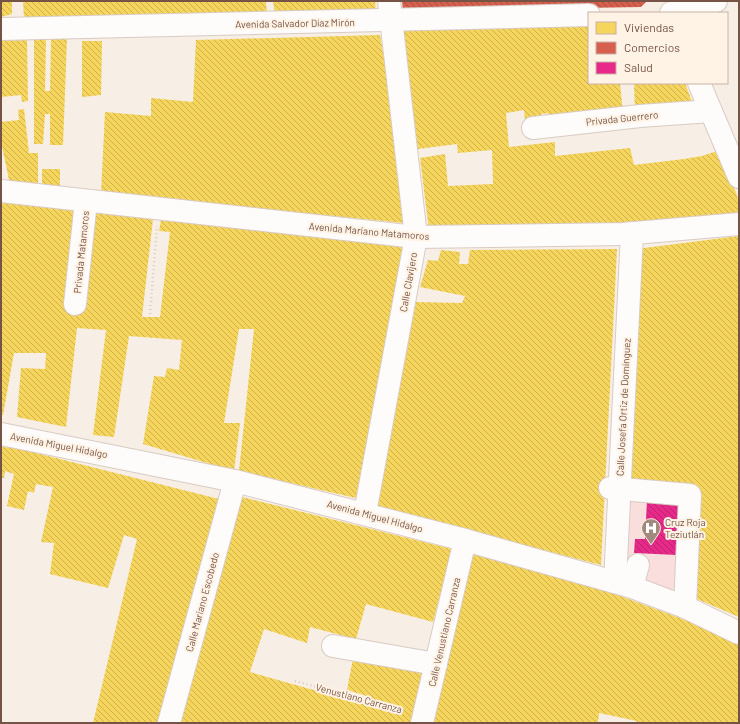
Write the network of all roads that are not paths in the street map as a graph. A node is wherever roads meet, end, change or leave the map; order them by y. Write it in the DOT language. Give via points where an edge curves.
graph roads {
  1 [pos="664,1"];
  2 [pos="716,1"];
  3 [pos="390,11"];
  4 [pos="670,12"];
  5 [pos="674,12"];
  6 [pos="588,16"];
  7 [pos="1,29"];
  8 [pos="699,84"];
  9 [pos="711,111"];
  10 [pos="533,128"];
  11 [pos="730,134"];
  12 [pos="739,177"];
  13 [pos="1,192"];
  14 [pos="86,201"];
  15 [pos="739,224"];
  16 [pos="627,234"];
  17 [pos="416,237"];
  18 [pos="75,304"];
  19 [pos="1,434"];
  20 [pos="235,481"];
  21 [pos="615,492"];
  22 [pos="365,513"];
  23 [pos="466,540"];
  24 [pos="638,565"];
  25 [pos="617,583"];
  26 [pos="683,607"];
  27 [pos="739,633"];
  28 [pos="333,646"];
  29 [pos="436,664"];
  30 [pos="423,719"];
  31 [pos="170,723"];
  1 -- 4 [label="street"];
  2 -- 5 [label="street"];
  3 -- 6 [label="street, Avenida Salvador Díaz Mirón"];
  3 -- 7 [label="street, Avenida Salvador Díaz Mirón"];
  3 -- 17 [label="street, Calle Clavijero"];
  8 -- 9 [label="street"];
  9 -- 10 [label="street, Privada Guerrero"];
  9 -- 11 [label="street"];
  11 -- 12 [label="street"];
  13 -- 14 [label="street, Avenida Mariano Matamoros"];
  14 -- 17 [label="street, Avenida Mariano Matamoros"];
  14 -- 18 [label="street, Privada Matamoros"];
  15 -- 16 [label="street, Avenida Mariano Matamoros"];
  16 -- 17 [label="street, Avenida Mariano Matamoros"];
  16 -- 21 [label="street, Calle Josefa Ortiz de Domínguez"];
  17 -- 22 [label="street, Calle Clavijero"];
  19 -- 20 [label="street, Avenida Miguel Hidalgo"];
  20 -- 22 [label="street, Avenida Miguel Hidalgo"];
  20 -- 31 [label="street, Calle Mariano Escobedo"];
  21 -- 25 [label="street, Calle Josefa Ortiz de Domínguez"];
  21 -- 26 [label="street" via="688,497"];
  22 -- 23 [label="street, Avenida Miguel Hidalgo"];
  23 -- 25 [label="street, Avenida Miguel Hidalgo"];
  23 -- 29 [label="street, Calle Venustiano Carranza"];
  24 -- 25 [label="street"];
  25 -- 26 [label="street, Avenida Miguel Hidalgo"];
  26 -- 27 [label="street, Avenida Miguel Hidalgo"];
  28 -- 29 [label="street"];
  29 -- 30 [label="street, Calle Venustiano Carranza"];
}
